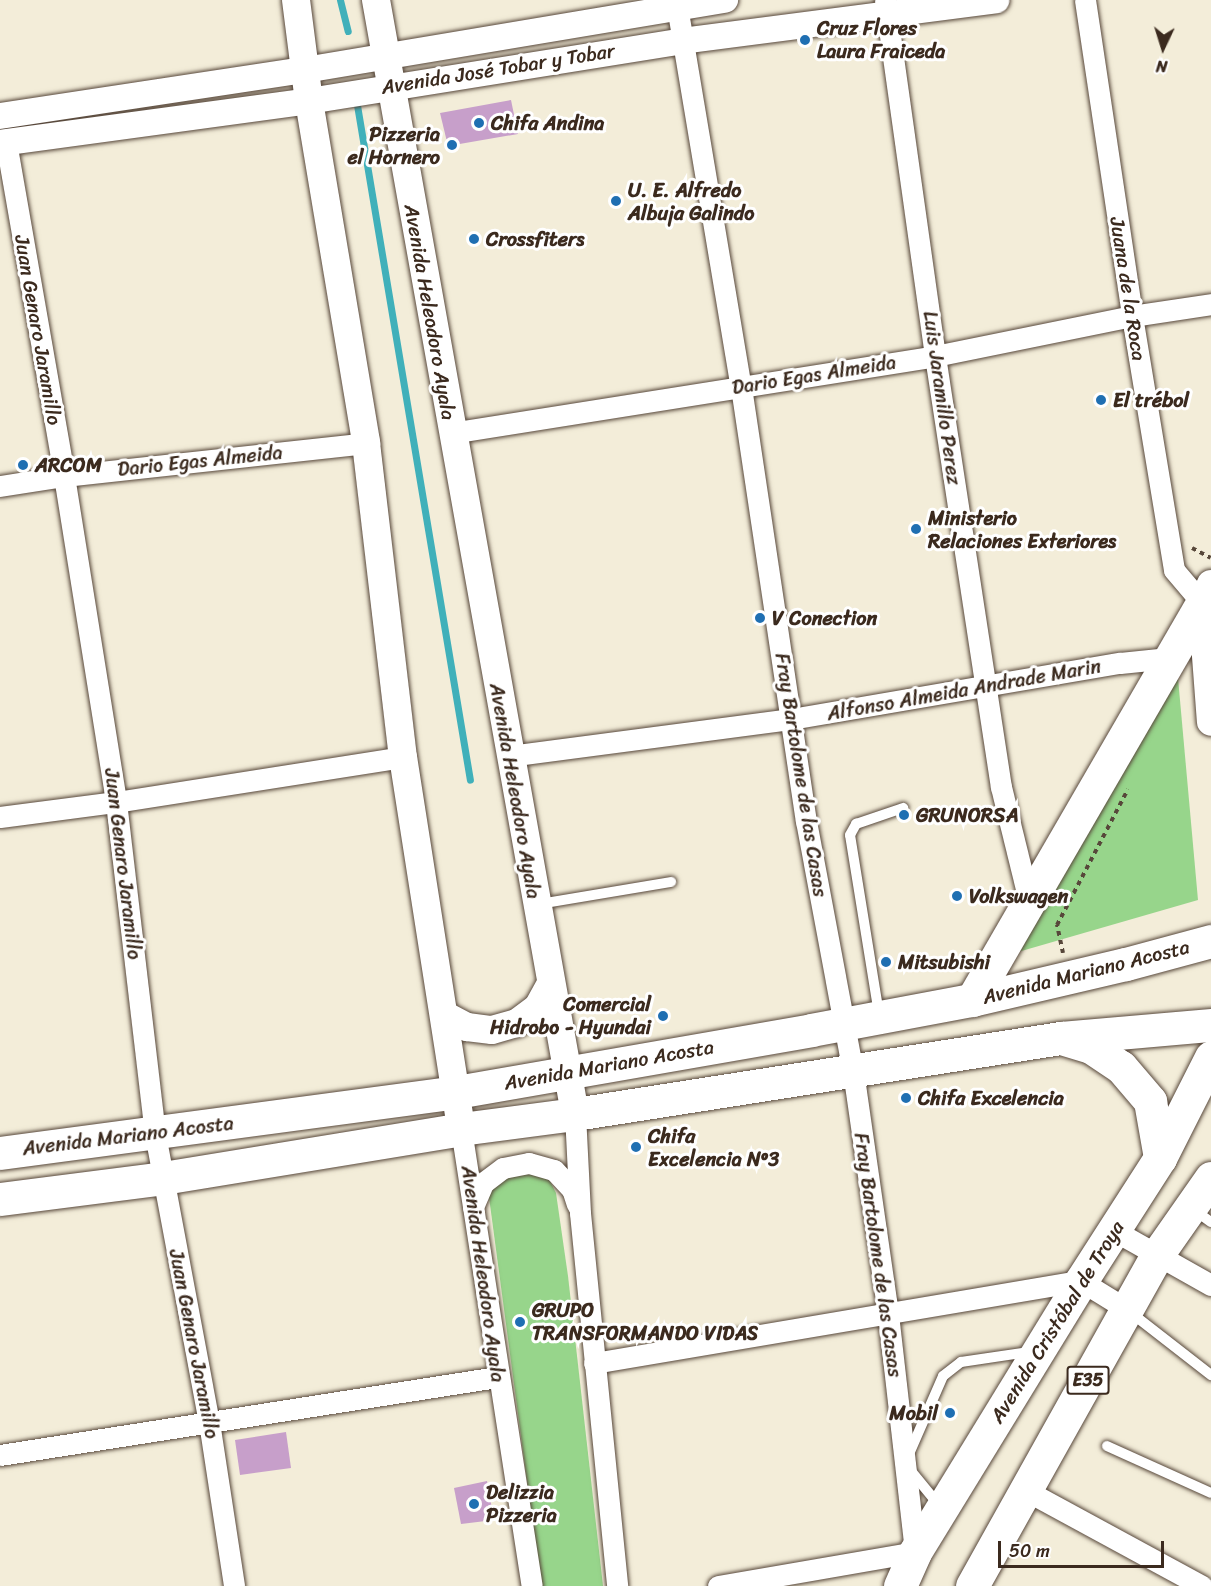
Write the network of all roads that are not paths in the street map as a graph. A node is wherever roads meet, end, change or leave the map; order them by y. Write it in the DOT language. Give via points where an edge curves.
graph roads {
  1 [pos="296,0"];
  2 [pos="376,0"];
  3 [pos="726,0"];
  4 [pos="996,0"];
  5 [pos="1085,0"];
  6 [pos="676,3"];
  7 [pos="886,8"];
  8 [pos="682,41"];
  9 [pos="385,56"];
  10 [pos="304,70"];
  11 [pos="391,85"];
  12 [pos="309,100"];
  13 [pos="0,116"];
  14 [pos="3,143"];
  15 [pos="1211,304"];
  16 [pos="1132,316"];
  17 [pos="935,356"];
  18 [pos="741,387"];
  19 [pos="452,433"];
  20 [pos="366,443"];
  21 [pos="64,476"];
  22 [pos="0,486"];
  23 [pos="1206,594"];
  24 [pos="1169,658"];
  25 [pos="985,686"];
  26 [pos="790,719"];
  27 [pos="1211,722"];
  28 [pos="509,756"];
  29 [pos="403,757"];
  30 [pos="116,802"];
  31 [pos="903,808"];
  32 [pos="0,817"];
  33 [pos="671,882"];
  34 [pos="1029,901"];
  35 [pos="536,904"];
  36 [pos="1211,941"];
  37 [pos="550,985"];
  38 [pos="972,1000"];
  39 [pos="444,1015"];
  40 [pos="880,1018"];
  41 [pos="846,1024"];
  42 [pos="1211,1025"];
  43 [pos="1061,1038"];
  44 [pos="1211,1056"];
  45 [pos="853,1071"];
  46 [pos="567,1072"];
  47 [pos="457,1092"];
  48 [pos="575,1114"];
  49 [pos="461,1129"];
  50 [pos="155,1134"];
  51 [pos="0,1153"];
  52 [pos="1160,1158"];
  53 [pos="163,1178"];
  54 [pos="1211,1178"];
  55 [pos="0,1198"];
  56 [pos="472,1207"];
  57 [pos="580,1213"];
  58 [pos="1201,1215"];
  59 [pos="1115,1231"];
  60 [pos="1157,1255"];
  61 [pos="1081,1281"];
  62 [pos="1211,1285"];
  63 [pos="1128,1310"];
  64 [pos="888,1314"];
  65 [pos="1038,1350"];
  66 [pos="594,1363"];
  67 [pos="1211,1375"];
  68 [pos="497,1377"];
  69 [pos="209,1422"];
  70 [pos="1107,1446"];
  71 [pos="0,1455"];
  72 [pos="1027,1491"];
  73 [pos="1211,1493"];
  74 [pos="942,1508"];
  75 [pos="915,1552"];
  76 [pos="234,1586"];
  77 [pos="532,1586"];
  78 [pos="617,1586"];
  79 [pos="718,1586"];
  80 [pos="900,1586"];
  81 [pos="972,1586"];
  82 [pos="1202,1586"];
  1 -- 10 [label="main road, Avenida Heleodoro Ayala"];
  2 -- 9 [label="main road, Avenida Heleodoro Ayala"];
  3 -- 6 [label="street, Avenida José Tobar y Tobar"];
  4 -- 7 [label="street, Avenida José Tobar y Tobar"];
  5 -- 16 [label="street, Juana de la Roca"];
  6 -- 8 [label="street, Fray Bartolome de las Casas"];
  6 -- 9 [label="street, Avenida José Tobar y Tobar"];
  7 -- 8 [label="street, Avenida José Tobar y Tobar"];
  7 -- 17 [label="street, Luis Jaramillo Perez"];
  8 -- 11 [label="street, Avenida José Tobar y Tobar"];
  8 -- 18 [label="street, Fray Bartolome de las Casas"];
  9 -- 10 [label="street, Avenida José Tobar y Tobar"];
  9 -- 11 [label="main road, Avenida Heleodoro Ayala"];
  10 -- 12 [label="main road, Avenida Heleodoro Ayala"];
  10 -- 13 [label="street, Avenida José Tobar y Tobar"];
  11 -- 12 [label="street, Avenida José Tobar y Tobar"];
  11 -- 19 [label="main road, Avenida Heleodoro Ayala"];
  12 -- 14 [label="street, Avenida José Tobar y Tobar"];
  12 -- 20 [label="main road, Avenida Heleodoro Ayala"];
  14 -- 21 [label="street, Juan Genaro Jaramillo"];
  15 -- 16 [label="street, Dario Egas Almeida"];
  16 -- 17 [label="street, Dario Egas Almeida"];
  16 -- 23 [label="street, Juana de la Roca" via="1174,570"];
  17 -- 18 [label="street, Dario Egas Almeida"];
  17 -- 25 [label="street, Luis Jaramillo Perez"];
  18 -- 19 [label="street, Dario Egas Almeida"];
  18 -- 26 [label="street, Fray Bartolome de las Casas"];
  19 -- 28 [label="main road, Avenida Heleodoro Ayala"];
  20 -- 21 [label="street, Dario Egas Almeida"];
  20 -- 29 [label="main road, Avenida Heleodoro Ayala"];
  21 -- 22 [label="street, Dario Egas Almeida"];
  21 -- 30 [label="street, Juan Genaro Jaramillo"];
  23 -- 24 [label="main road"];
  23 -- 27 [label="main road"];
  24 -- 25 [label="street, Alfonso Almeida Andrade Marin"];
  24 -- 34 [label="main road"];
  25 -- 26 [label="street, Alfonso Almeida Andrade Marin"];
  25 -- 34 [label="street, Luis Jaramillo Perez" via="1001,788"];
  26 -- 28 [label="street, Alfonso Almeida Andrade Marin"];
  26 -- 41 [label="street, Fray Bartolome de las Casas"];
  28 -- 35 [label="main road, Avenida Heleodoro Ayala"];
  29 -- 30 [label="street"];
  29 -- 39 [label="main road, Avenida Heleodoro Ayala"];
  30 -- 32 [label="street"];
  30 -- 50 [label="street, Juan Genaro Jaramillo"];
  31 -- 40 [label="lane" via="856,824 850,835"];
  33 -- 35 [label="lane"];
  34 -- 38 [label="main road"];
  35 -- 37 [label="main road, Avenida Heleodoro Ayala"];
  36 -- 38 [label="main road, Avenida Mariano Acosta"];
  37 -- 39 [label="main road" via="538,1007 517,1023 492,1030 467,1027"];
  37 -- 46 [label="main road, Avenida Heleodoro Ayala"];
  38 -- 40 [label="main road, Avenida Mariano Acosta"];
  39 -- 47 [label="main road, Avenida Heleodoro Ayala"];
  40 -- 41 [label="main road, Avenida Mariano Acosta"];
  41 -- 45 [label="street, Fray Bartolome de las Casas"];
  41 -- 46 [label="main road, Avenida Mariano Acosta"];
  42 -- 43 [label="main road, Avenida Mariano Acosta"];
  43 -- 45 [label="main road, Avenida Mariano Acosta"];
  43 -- 52 [label="main road" via="1091,1047 1121,1067 1150,1101"];
  44 -- 52 [label="main road, Avenida Cristóbal de Troya"];
  45 -- 48 [label="main road, Avenida Mariano Acosta"];
  45 -- 64 [label="street, Fray Bartolome de las Casas"];
  46 -- 47 [label="main road, Avenida Mariano Acosta"];
  46 -- 48 [label="main road, Avenida Heleodoro Ayala"];
  47 -- 49 [label="main road, Avenida Heleodoro Ayala"];
  47 -- 50 [label="main road, Avenida Mariano Acosta"];
  48 -- 49 [label="main road, Avenida Mariano Acosta"];
  48 -- 57 [label="street, Avenida Heleodoro Ayala"];
  49 -- 53 [label="main road, Avenida Mariano Acosta"];
  49 -- 56 [label="street, Avenida Heleodoro Ayala"];
  50 -- 51 [label="main road, Avenida Mariano Acosta"];
  50 -- 53 [label="street, Juan Genaro Jaramillo"];
  52 -- 59 [label="main road, Avenida Cristóbal de Troya"];
  53 -- 55 [label="main road, Avenida Mariano Acosta"];
  53 -- 69 [label="street, Juan Genaro Jaramillo"];
  54 -- 58 [label="main road, E35"];
  56 -- 57 [label="street" via="483,1183 503,1168 529,1163 554,1170 572,1189"];
  56 -- 68 [label="street, Avenida Heleodoro Ayala"];
  57 -- 66 [label="street, Avenida Heleodoro Ayala"];
  58 -- 60 [label="main road, E35"];
  59 -- 60 [label="street"];
  59 -- 61 [label="main road, Avenida Cristóbal de Troya"];
  60 -- 62 [label="street"];
  60 -- 63 [label="main road, E35"];
  61 -- 63 [label="street"];
  61 -- 64 [label="street"];
  61 -- 65 [label="main road, Avenida Cristóbal de Troya"];
  63 -- 67 [label="lane"];
  63 -- 72 [label="main road, E35"];
  64 -- 66 [label="street"];
  64 -- 75 [label="street, Fray Bartolome de las Casas"];
  65 -- 74 [label="main road, Avenida Cristóbal de Troya"];
  65 -- 74 [label="lane" via="961,1362 943,1376 909,1454 911,1471"];
  66 -- 78 [label="street, Avenida Heleodoro Ayala"];
  68 -- 69 [label="street"];
  68 -- 77 [label="street, Avenida Heleodoro Ayala"];
  69 -- 71 [label="street"];
  69 -- 76 [label="street, Juan Genaro Jaramillo"];
  70 -- 73 [label="lane"];
  72 -- 81 [label="main road, E35"];
  72 -- 82 [label="street"];
  74 -- 75 [label="main road, Avenida Cristóbal de Troya"];
  75 -- 79 [label="street"];
  75 -- 80 [label="main road, Avenida Cristóbal de Troya"];
}
